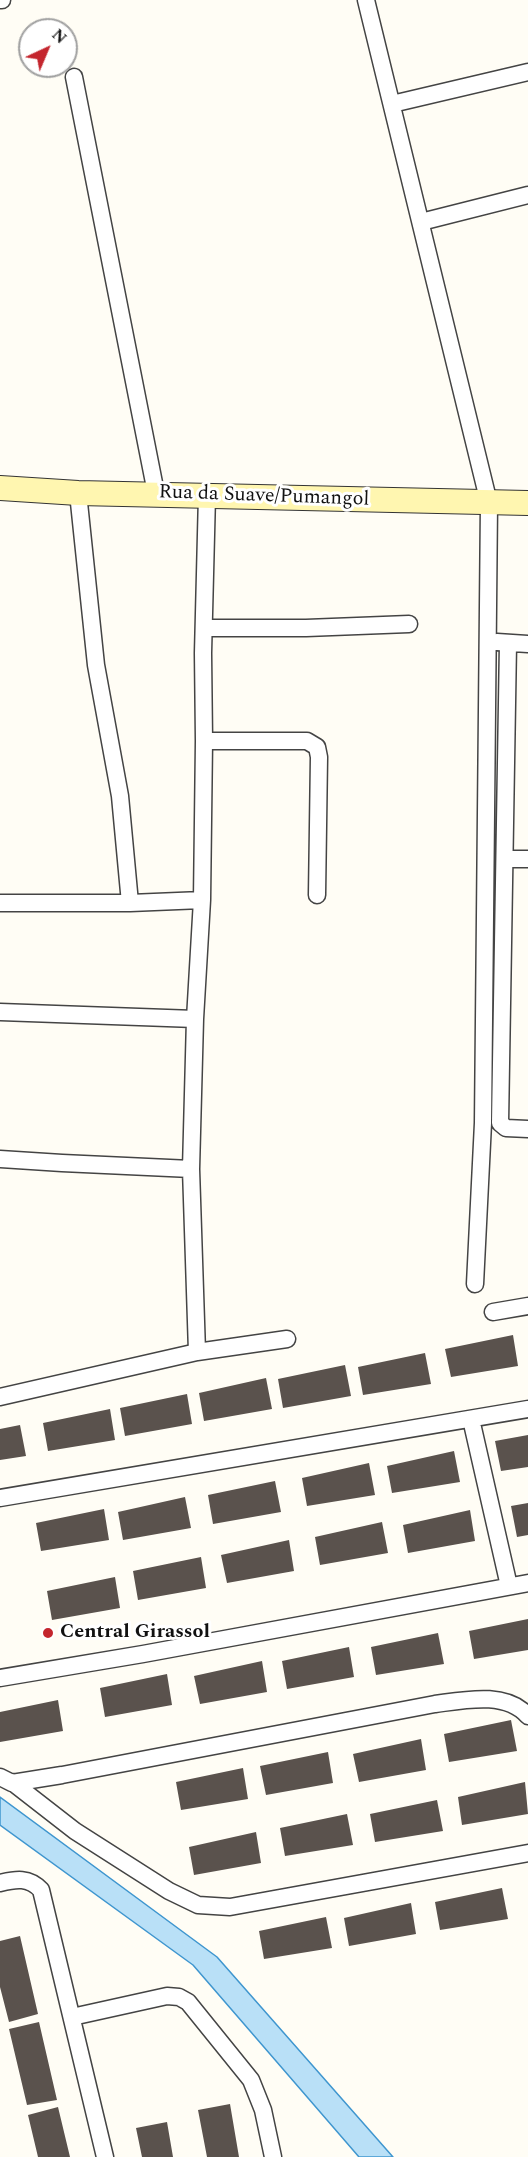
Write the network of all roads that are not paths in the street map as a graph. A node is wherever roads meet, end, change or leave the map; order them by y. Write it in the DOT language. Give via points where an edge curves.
graph roads {
  1 [pos="366,0"];
  2 [pos="528,72"];
  3 [pos="74,78"];
  4 [pos="392,104"];
  5 [pos="528,195"];
  6 [pos="421,222"];
  7 [pos="0,488"];
  8 [pos="78,493"];
  9 [pos="156,493"];
  10 [pos="207,495"];
  11 [pos="489,503"];
  12 [pos="528,503"];
  13 [pos="409,624"];
  14 [pos="204,628"];
  15 [pos="488,642"];
  16 [pos="508,643"];
  17 [pos="528,644"];
  18 [pos="204,741"];
  19 [pos="505,859"];
  20 [pos="528,859"];
  21 [pos="317,895"];
  22 [pos="202,900"];
  23 [pos="0,903"];
  24 [pos="130,903"];
  25 [pos="0,1012"];
  26 [pos="195,1019"];
  27 [pos="528,1129"];
  28 [pos="0,1159"];
  29 [pos="191,1168"];
  30 [pos="476,1284"];
  31 [pos="528,1306"];
  32 [pos="493,1312"];
  33 [pos="287,1339"];
  34 [pos="197,1352"];
  35 [pos="0,1397"];
  36 [pos="528,1409"];
  37 [pos="471,1419"];
  38 [pos="0,1498"];
  39 [pos="528,1583"];
  40 [pos="509,1586"];
  41 [pos="0,1678"];
  42 [pos="528,1716"];
  43 [pos="6,1780"];
  44 [pos="528,1853"];
  45 [pos="0,1883"];
  46 [pos="72,2017"];
  47 [pos="105,2157"];
  48 [pos="273,2157"];
  1 -- 4 [label="street"];
  2 -- 4 [label="street"];
  3 -- 9 [label="street"];
  4 -- 6 [label="street"];
  5 -- 6 [label="street"];
  6 -- 11 [label="street"];
  7 -- 8 [label="street, Rua da Suave/Pumangol"];
  8 -- 9 [label="street, Rua da Suave/Pumangol"];
  8 -- 24 [label="street" via="96,665 120,795"];
  9 -- 10 [label="street, Rua da Suave/Pumangol"];
  10 -- 11 [label="street, Rua da Suave/Pumangol"];
  10 -- 14 [label="street"];
  11 -- 12 [label="street, Rua da Suave/Pumangol"];
  11 -- 15 [label="street"];
  13 -- 14 [label="street"];
  14 -- 18 [label="street"];
  15 -- 16 [label="street"];
  15 -- 30 [label="street" via="483,1123"];
  16 -- 17 [label="street"];
  16 -- 19 [label="street"];
  18 -- 21 [label="street" via="307,741 317,747"];
  18 -- 22 [label="street"];
  19 -- 20 [label="street"];
  19 -- 27 [label="street" via="501,1123 506,1128"];
  22 -- 24 [label="street"];
  22 -- 26 [label="street"];
  23 -- 24 [label="street"];
  25 -- 26 [label="street"];
  26 -- 29 [label="street"];
  28 -- 29 [label="street"];
  29 -- 34 [label="street"];
  31 -- 32 [label="street"];
  33 -- 34 [label="street"];
  34 -- 35 [label="street"];
  36 -- 37 [label="street"];
  37 -- 38 [label="street"];
  37 -- 40 [label="street"];
  39 -- 40 [label="street"];
  40 -- 41 [label="street"];
  42 -- 43 [label="street" via="511,1702 475,1699"];
  43 -- 44 [label="street" via="75,1831 198,1905 230,1907"];
  45 -- 46 [label="street" via="16,1879 40,1890"];
  46 -- 47 [label="street"];
  46 -- 48 [label="street" via="167,1996 188,2002 251,2080 263,2110"];
}
